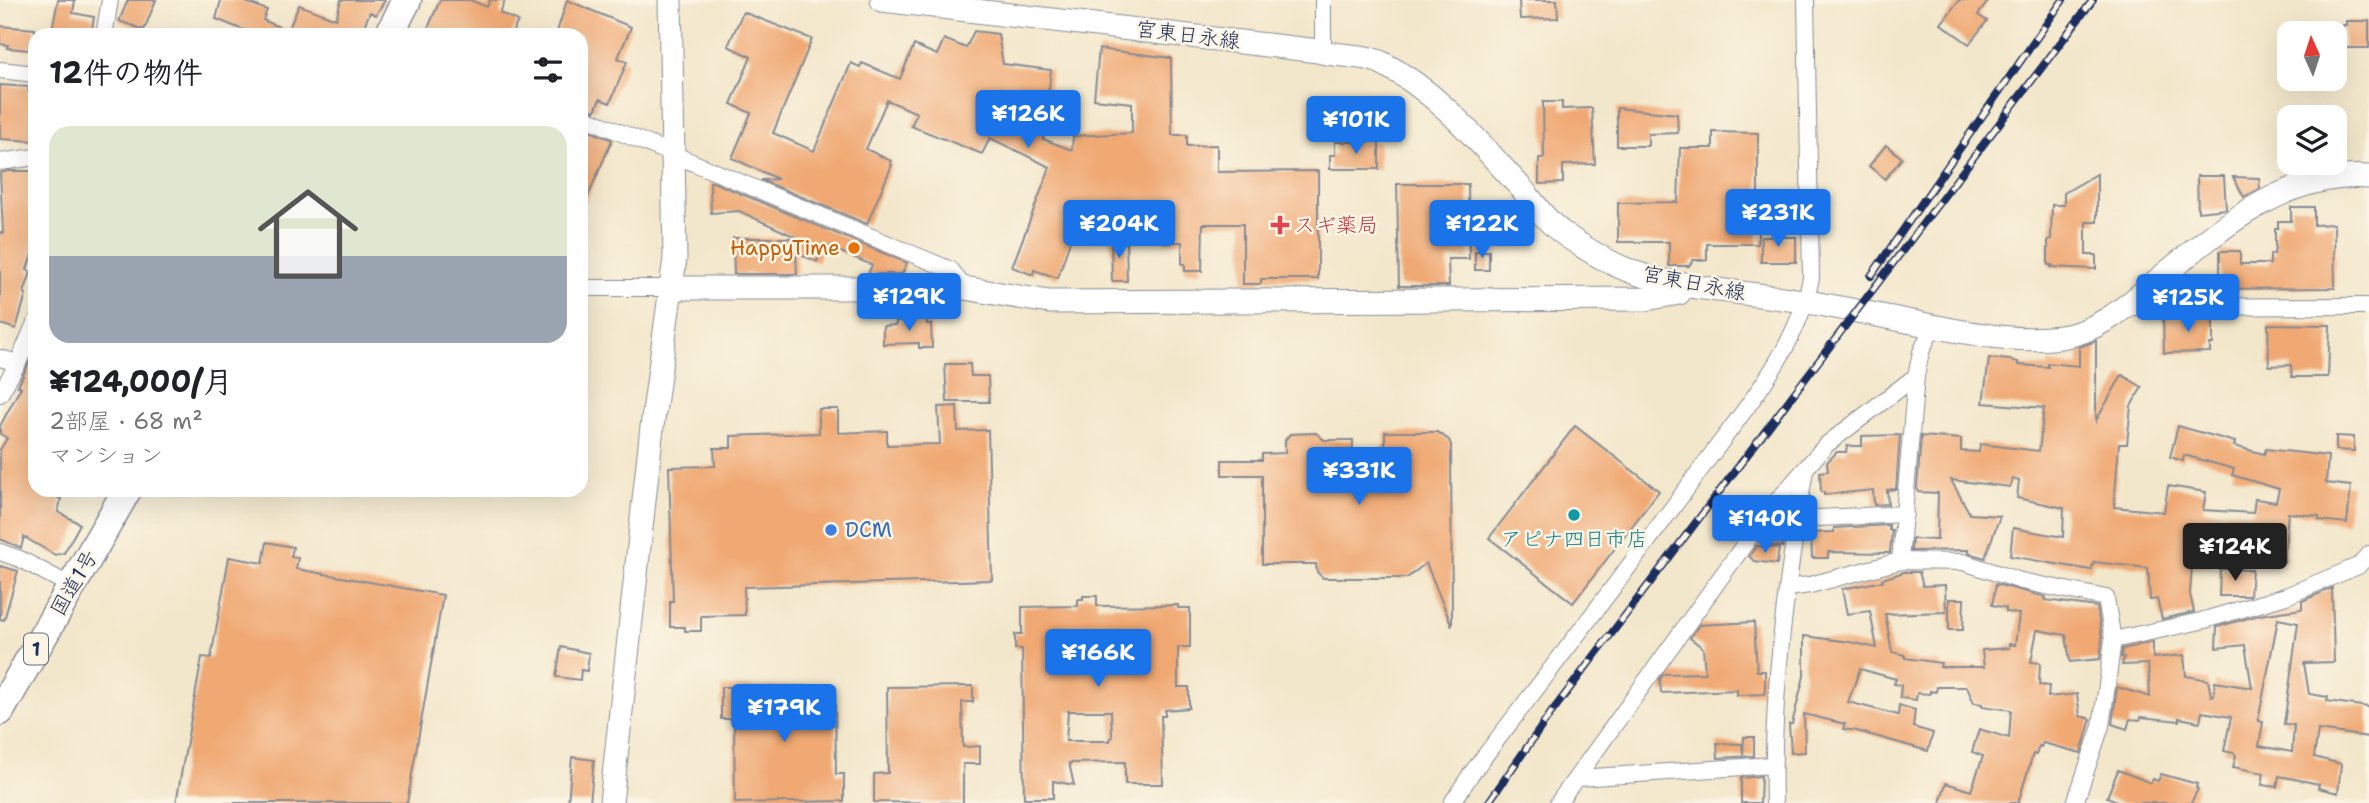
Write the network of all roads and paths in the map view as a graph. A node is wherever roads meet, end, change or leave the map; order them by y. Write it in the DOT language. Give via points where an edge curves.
graph roads {
  1 [pos="110,0"];
  2 [pos="407,0"];
  3 [pos="670,0"];
  4 [pos="882,0"];
  5 [pos="1323,0"];
  6 [pos="1806,0"];
  7 [pos="104,28"];
  8 [pos="394,28"];
  9 [pos="1323,52"];
  10 [pos="0,70"];
  11 [pos="28,73"];
  12 [pos="588,119"];
  13 [pos="673,155"];
  14 [pos="28,158"];
  15 [pos="0,162"];
  16 [pos="2369,177"];
  17 [pos="1685,284"];
  18 [pos="588,288"];
  19 [pos="669,288"];
  20 [pos="964,288"];
  21 [pos="1806,301"];
  22 [pos="2369,306"];
  23 [pos="2126,307"];
  24 [pos="1933,326"];
  25 [pos="28,348"];
  26 [pos="0,358"];
  27 [pos="18,363"];
  28 [pos="1916,376"];
  29 [pos="0,394"];
  30 [pos="1805,467"];
  31 [pos="123,497"];
  32 [pos="1905,514"];
  33 [pos="1797,519"];
  34 [pos="0,552"];
  35 [pos="2369,554"];
  36 [pos="1900,561"];
  37 [pos="73,587"];
  38 [pos="1787,588"];
  39 [pos="2113,640"];
  40 [pos="0,711"];
  41 [pos="1773,765"];
  42 [pos="1578,778"];
  43 [pos="611,803"];
  44 [pos="1452,803"];
  45 [pos="1558,803"];
  46 [pos="1774,803"];
  47 [pos="2075,803"];
  1 -- 7 [label="street"];
  2 -- 8 [label="highway"];
  3 -- 13 [label="street"];
  4 -- 9 [label="street, 宮東日永線"];
  5 -- 9 [label="street"];
  6 -- 21 [label="street" via="1811,278"];
  9 -- 17 [label="street, 宮東日永線" via="1379,62 1411,81 1449,110 1560,231 1595,255 1640,275"];
  10 -- 11 [label="street"];
  12 -- 13 [label="street"];
  13 -- 19 [label="street" via="675,258"];
  13 -- 20 [label="street" via="951,270"];
  14 -- 15 [label="street"];
  16 -- 23 [label="street, 宮東日永線" via="2334,177 2265,199"];
  17 -- 20 [label="street" via="1679,293 1646,299 1049,302"];
  17 -- 21 [label="street, 宮東日永線"];
  18 -- 19 [label="street"];
  19 -- 20 [label="street"];
  19 -- 43 [label="street"];
  21 -- 24 [label="street, 宮東日永線"];
  21 -- 44 [label="street" via="1775,366"];
  22 -- 23 [label="street"];
  23 -- 24 [label="street, 宮東日永線" via="2084,330 2048,339"];
  24 -- 28 [label="street"];
  25 -- 27 [label="street"];
  26 -- 27 [label="street"];
  27 -- 29 [label="street"];
  28 -- 30 [label="street" via="1847,426"];
  28 -- 32 [label="street"];
  30 -- 33 [label="street"];
  30 -- 42 [label="street" via="1770,509"];
  31 -- 37 [label="highway, 国道1号 / 1"];
  32 -- 33 [label="street"];
  32 -- 36 [label="street"];
  33 -- 38 [label="street"];
  34 -- 37 [label="street"];
  35 -- 39 [label="street" via="2358,566 2286,596"];
  36 -- 38 [label="street"];
  36 -- 39 [label="street" via="1963,562 2021,581 2106,598"];
  37 -- 40 [label="highway, 国道1号 / 1"];
  38 -- 41 [label="street"];
  39 -- 47 [label="street" via="2101,726"];
  41 -- 42 [label="street"];
  41 -- 46 [label="street"];
  42 -- 45 [label="street"];
}
